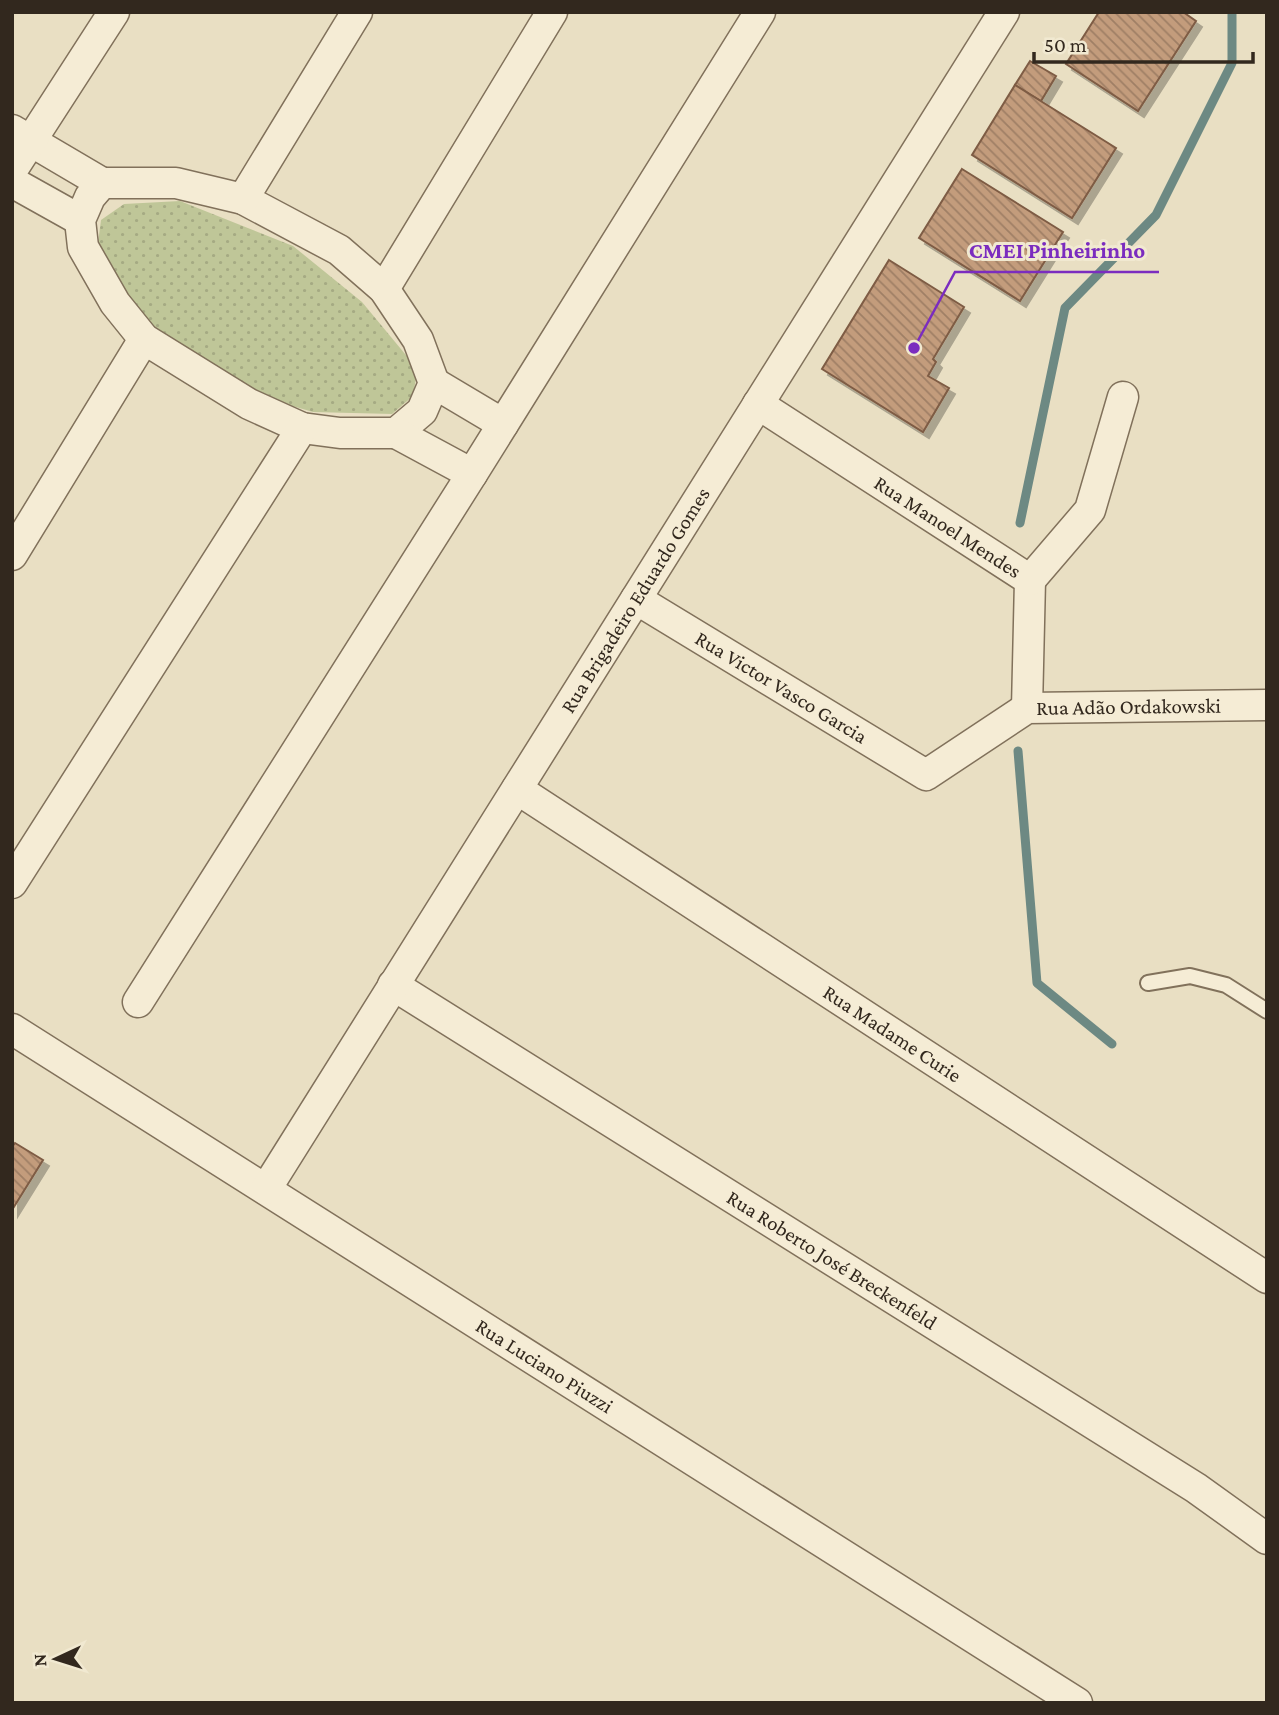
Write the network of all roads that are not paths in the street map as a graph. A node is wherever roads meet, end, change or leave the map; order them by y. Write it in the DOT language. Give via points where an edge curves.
graph roads {
  1 [pos="114,12"];
  2 [pos="357,12"];
  3 [pos="552,12"];
  4 [pos="760,12"];
  5 [pos="1004,12"];
  6 [pos="21,136"];
  7 [pos="12,170"];
  8 [pos="12,182"];
  9 [pos="102,183"];
  10 [pos="243,199"];
  11 [pos="80,220"];
  12 [pos="384,289"];
  13 [pos="144,339"];
  14 [pos="434,383"];
  15 [pos="1123,397"];
  16 [pos="758,404"];
  17 [pos="503,424"];
  18 [pos="302,428"];
  19 [pos="396,433"];
  20 [pos="472,474"];
  21 [pos="12,555"];
  22 [pos="1030,580"];
  23 [pos="636,599"];
  24 [pos="1267,705"];
  25 [pos="1027,708"];
  26 [pos="926,775"];
  27 [pos="517,789"];
  28 [pos="12,883"];
  29 [pos="1148,983"];
  30 [pos="393,985"];
  31 [pos="138,1002"];
  32 [pos="1267,1011"];
  33 [pos="12,1030"];
  34 [pos="266,1189"];
  35 [pos="1267,1278"];
  36 [pos="1267,1539"];
  37 [pos="1077,1703"];
  1 -- 6 [label="street"];
  2 -- 10 [label="street"];
  3 -- 12 [label="street"];
  4 -- 17 [label="street"];
  5 -- 16 [label="street, Rua Brigadeiro Eduardo Gomes"];
  6 -- 7 [label="street"];
  6 -- 9 [label="street"];
  8 -- 11 [label="street"];
  9 -- 10 [label="street" via="176,183"];
  9 -- 11 [label="street"];
  10 -- 12 [label="street" via="339,250"];
  11 -- 13 [label="street" via="83,247"];
  12 -- 14 [label="street" via="418,340"];
  13 -- 18 [label="street" via="249,404"];
  13 -- 21 [label="street"];
  14 -- 17 [label="street"];
  14 -- 19 [label="street" via="422,411"];
  15 -- 22 [label="street" via="1090,510"];
  16 -- 22 [label="street, Rua Manoel Mendes"];
  16 -- 23 [label="street, Rua Brigadeiro Eduardo Gomes"];
  17 -- 20 [label="street"];
  18 -- 19 [label="street"];
  18 -- 28 [label="street"];
  19 -- 20 [label="street"];
  20 -- 31 [label="street"];
  22 -- 25 [label="street, Rua Manoel Mendes"];
  23 -- 26 [label="street, Rua Victor Vasco Garcia"];
  23 -- 27 [label="street, Rua Brigadeiro Eduardo Gomes"];
  24 -- 25 [label="street, Rua Adão Ordakowski"];
  25 -- 26 [label="street, Rua Adão Ordakowski"];
  27 -- 30 [label="street, Rua Brigadeiro Eduardo Gomes"];
  27 -- 35 [label="street, Rua Madame Curie"];
  29 -- 32 [label="lane" via="1189,976 1226,985"];
  30 -- 34 [label="street, Rua Brigadeiro Eduardo Gomes"];
  30 -- 36 [label="street, Rua Roberto José Breckenfeld" via="1196,1488"];
  33 -- 34 [label="street, Rua Luciano Piuzzi"];
  34 -- 37 [label="street, Rua Luciano Piuzzi"];
}
